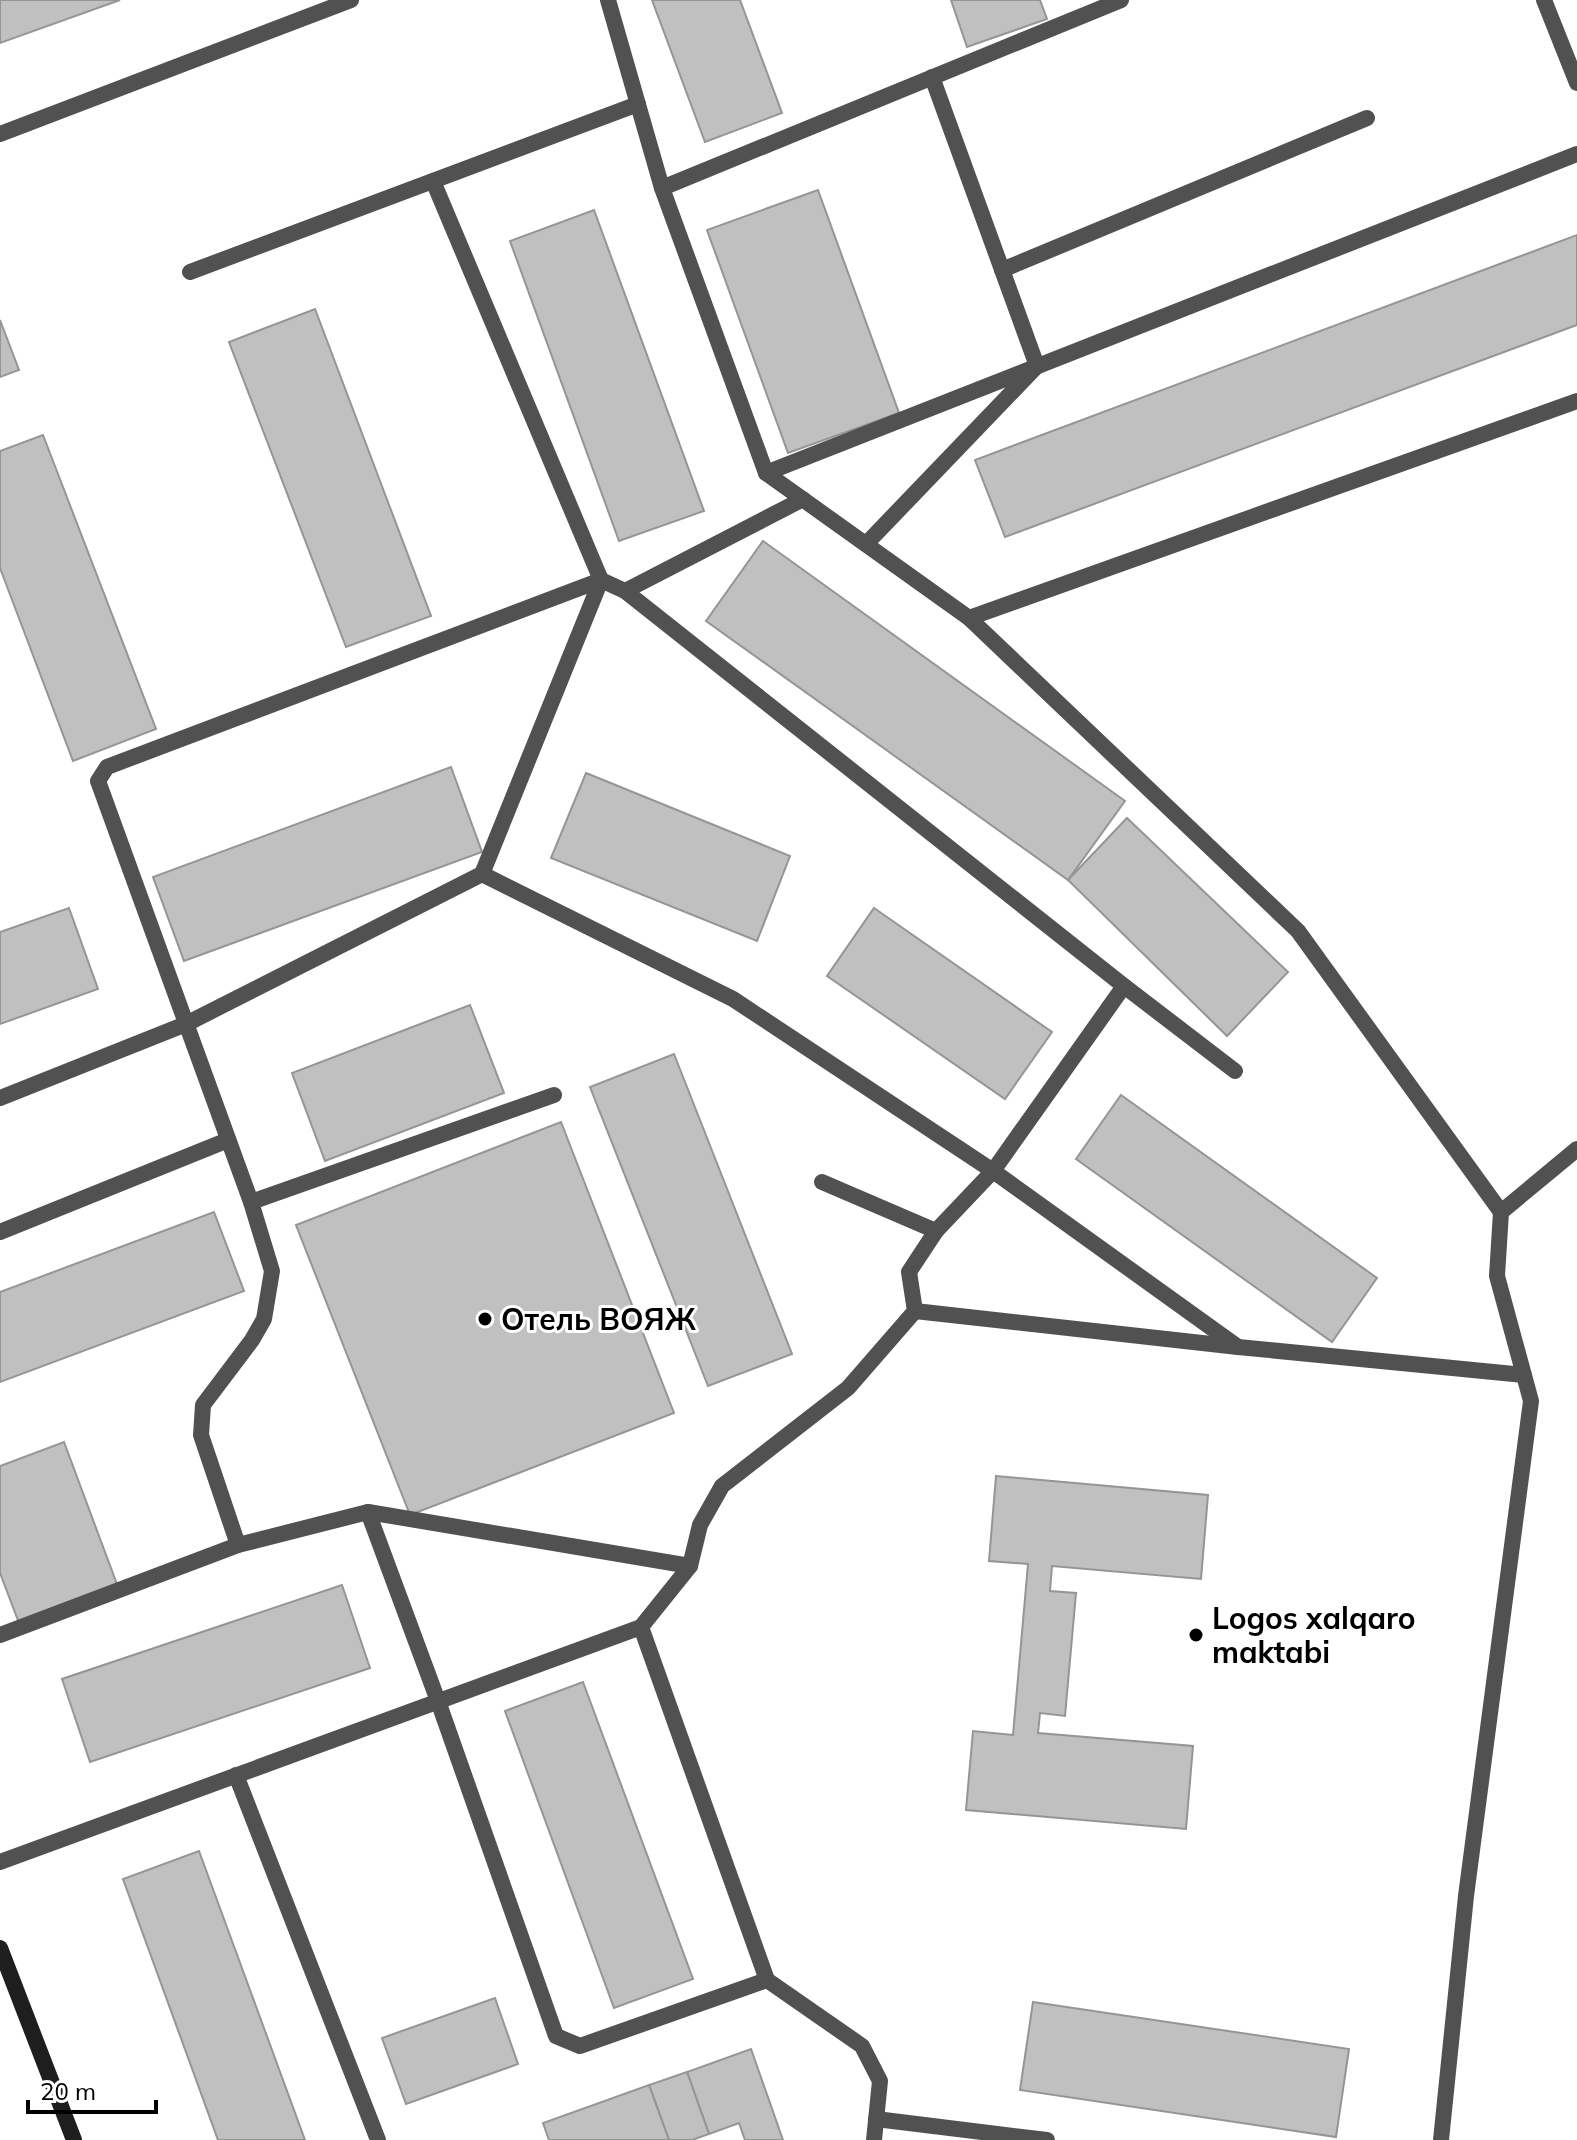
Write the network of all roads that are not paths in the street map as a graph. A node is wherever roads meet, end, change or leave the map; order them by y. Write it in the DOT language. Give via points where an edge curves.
graph roads {
  1 [pos="351,0"];
  2 [pos="608,0"];
  3 [pos="1544,0"];
  4 [pos="1117,1"];
  5 [pos="932,77"];
  6 [pos="1577,83"];
  7 [pos="638,104"];
  8 [pos="1367,118"];
  9 [pos="0,134"];
  10 [pos="1577,154"];
  11 [pos="433,181"];
  12 [pos="662,188"];
  13 [pos="1002,270"];
  14 [pos="190,272"];
  15 [pos="1037,366"];
  16 [pos="1577,401"];
  17 [pos="766,473"];
  18 [pos="803,499"];
  19 [pos="867,543"];
  20 [pos="601,580"];
  21 [pos="625,591"];
  22 [pos="969,618"];
  23 [pos="482,874"];
  24 [pos="1124,986"];
  25 [pos="186,1024"];
  26 [pos="1235,1071"];
  27 [pos="554,1095"];
  28 [pos="0,1098"];
  29 [pos="228,1140"];
  30 [pos="1577,1149"];
  31 [pos="993,1171"];
  32 [pos="822,1182"];
  33 [pos="251,1202"];
  34 [pos="1501,1212"];
  35 [pos="936,1231"];
  36 [pos="0,1232"];
  37 [pos="915,1311"];
  38 [pos="1238,1347"];
  39 [pos="1524,1375"];
  40 [pos="368,1512"];
  41 [pos="238,1545"];
  42 [pos="690,1566"];
  43 [pos="641,1627"];
  44 [pos="0,1635"];
  45 [pos="438,1701"];
  46 [pos="236,1775"];
  47 [pos="0,1862"];
  48 [pos="0,1948"];
  49 [pos="767,1980"];
  50 [pos="876,2119"];
  51 [pos="74,2140"];
  52 [pos="378,2140"];
  53 [pos="874,2140"];
  54 [pos="1047,2140"];
  55 [pos="1441,2140"];
  1 -- 9 [label="lane"];
  2 -- 7 [label="lane"];
  3 -- 6 [label="lane"];
  4 -- 5 [label="lane"];
  5 -- 12 [label="lane"];
  5 -- 13 [label="lane"];
  7 -- 11 [label="lane"];
  7 -- 12 [label="lane"];
  8 -- 13 [label="lane"];
  10 -- 15 [label="lane"];
  11 -- 14 [label="lane"];
  11 -- 20 [label="lane"];
  12 -- 17 [label="lane"];
  13 -- 15 [label="lane"];
  15 -- 17 [label="lane"];
  15 -- 19 [label="lane"];
  16 -- 22 [label="lane"];
  17 -- 18 [label="lane"];
  18 -- 19 [label="lane"];
  18 -- 21 [label="lane"];
  19 -- 22 [label="lane"];
  20 -- 21 [label="lane"];
  20 -- 23 [label="lane"];
  20 -- 25 [label="lane" via="107,767 98,781"];
  21 -- 24 [label="lane"];
  22 -- 34 [label="lane" via="1298,931"];
  23 -- 25 [label="lane"];
  23 -- 31 [label="lane" via="733,999"];
  24 -- 26 [label="lane"];
  24 -- 31 [label="lane"];
  25 -- 28 [label="lane"];
  25 -- 29 [label="lane"];
  27 -- 33 [label="lane"];
  29 -- 33 [label="lane"];
  29 -- 36 [label="lane"];
  30 -- 34 [label="lane"];
  31 -- 35 [label="lane"];
  31 -- 38 [label="lane"];
  32 -- 35 [label="lane"];
  33 -- 41 [label="lane" via="272,1271 264,1319 203,1405 201,1435"];
  34 -- 39 [label="lane" via="1497,1276"];
  35 -- 37 [label="lane" via="909,1272"];
  37 -- 38 [label="lane"];
  37 -- 42 [label="lane" via="848,1388 722,1486 700,1525"];
  38 -- 39 [label="lane"];
  39 -- 55 [label="lane" via="1531,1401 1466,1896"];
  40 -- 41 [label="lane"];
  40 -- 42 [label="lane"];
  40 -- 45 [label="lane"];
  41 -- 44 [label="lane"];
  42 -- 43 [label="lane"];
  43 -- 45 [label="lane"];
  43 -- 49 [label="lane"];
  45 -- 46 [label="lane"];
  45 -- 49 [label="lane" via="556,2036 580,2046"];
  46 -- 47 [label="lane"];
  46 -- 52 [label="lane"];
  48 -- 51 [label="main road"];
  49 -- 50 [label="lane" via="862,2046 880,2081"];
  50 -- 53 [label="lane"];
  50 -- 54 [label="lane"];
}
